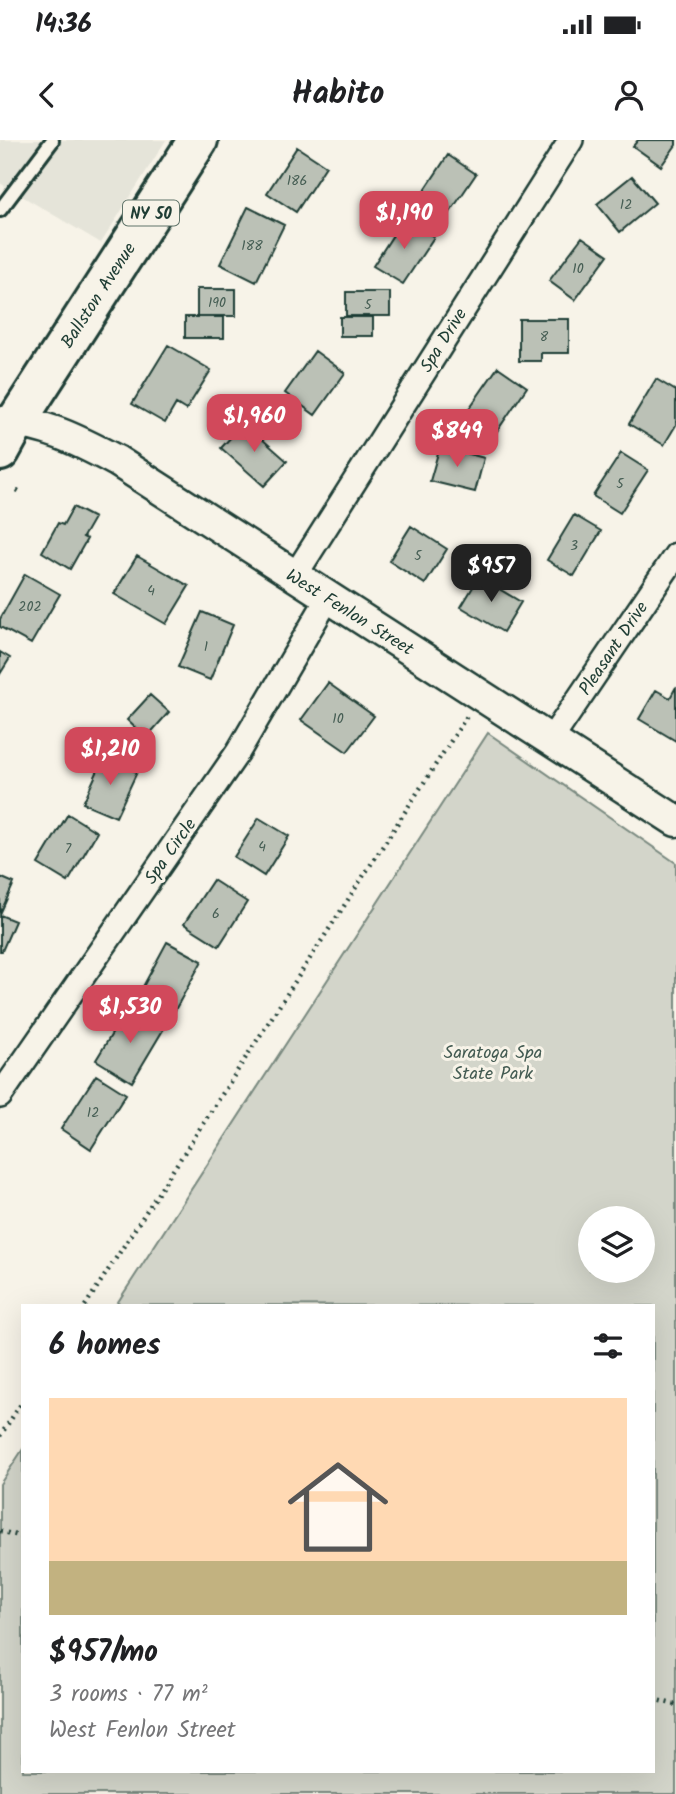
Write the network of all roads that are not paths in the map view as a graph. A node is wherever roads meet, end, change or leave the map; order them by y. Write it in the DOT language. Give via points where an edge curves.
graph roads {
  1 [pos="198,140"];
  2 [pos="571,140"];
  3 [pos="52,141"];
  4 [pos="0,209"];
  5 [pos="5,432"];
  6 [pos="676,555"];
  7 [pos="294,577"];
  8 [pos="328,598"];
  9 [pos="550,741"];
  10 [pos="676,821"];
  11 [pos="0,1097"];
  1 -- 5 [label="highway, Ballston Avenue / NY 50"];
  2 -- 7 [label="street, Spa Drive"];
  3 -- 4 [label="lane"];
  5 -- 7 [label="street, West Fenlon Street" via="80,442 117,461"];
  6 -- 9 [label="street, Pleasant Drive"];
  7 -- 8 [label="street, West Fenlon Street"];
  8 -- 9 [label="street, West Fenlon Street"];
  8 -- 11 [label="street, Spa Circle" via="238,752"];
  9 -- 10 [label="street, West Fenlon Street"];
}
